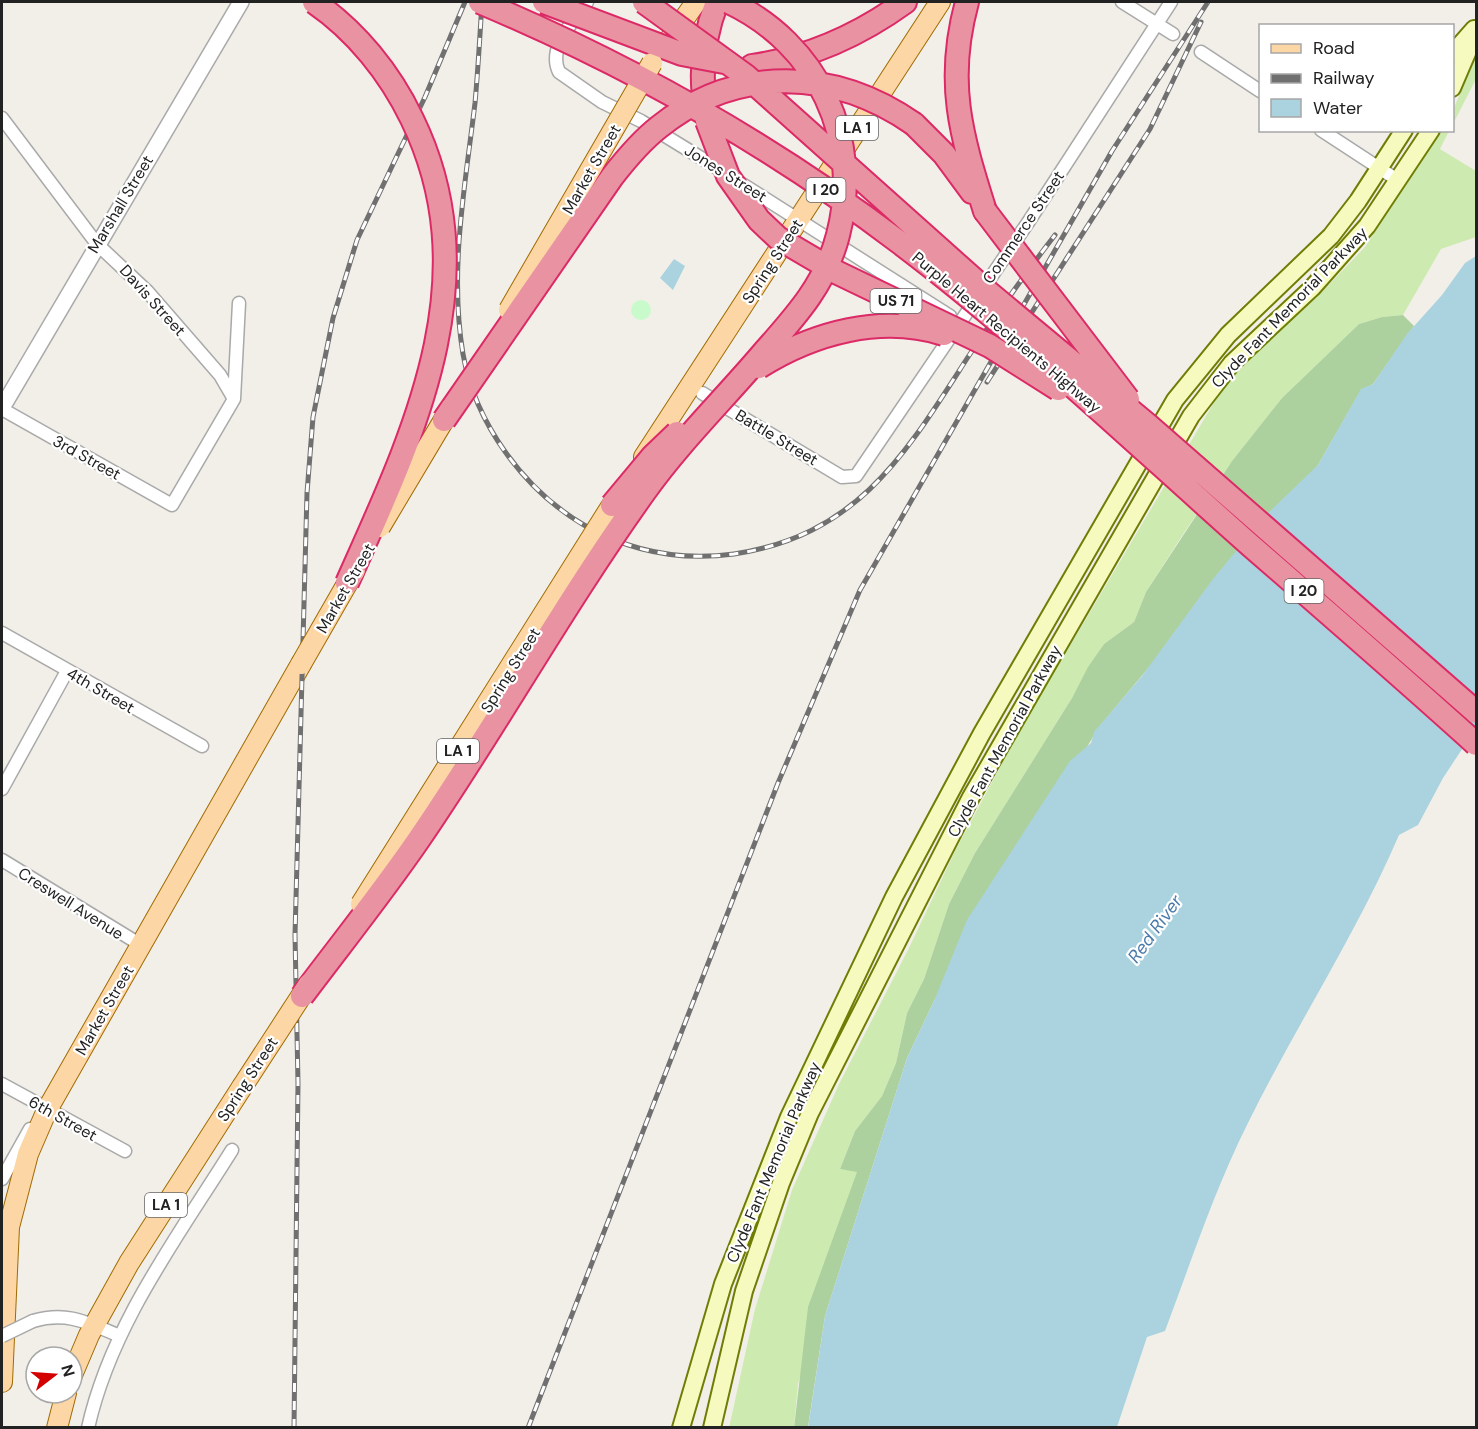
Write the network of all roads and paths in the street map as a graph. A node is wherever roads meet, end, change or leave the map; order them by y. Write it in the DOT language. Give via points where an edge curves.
graph roads {
  1 [pos="241,2"];
  2 [pos="314,2"];
  3 [pos="480,2"];
  4 [pos="544,2"];
  5 [pos="587,2"];
  6 [pos="644,2"];
  7 [pos="696,2"];
  8 [pos="717,2"];
  9 [pos="729,2"];
  10 [pos="905,2"];
  11 [pos="940,2"];
  12 [pos="967,2"];
  13 [pos="1122,2"];
  14 [pos="1171,2"];
  15 [pos="1156,24"];
  16 [pos="1476,26"];
  17 [pos="1476,32"];
  18 [pos="1173,34"];
  19 [pos="1201,52"];
  20 [pos="1454,52"];
  21 [pos="1454,83"];
  22 [pos="1259,90"];
  23 [pos="2,118"];
  24 [pos="1324,132"];
  25 [pos="1403,132"];
  26 [pos="1430,132"];
  27 [pos="1380,169"];
  28 [pos="1399,181"];
  29 [pos="985,211"];
  30 [pos="799,220"];
  31 [pos="97,244"];
  32 [pos="240,303"];
  33 [pos="959,321"];
  34 [pos="1017,364"];
  35 [pos="702,393"];
  36 [pos="234,399"];
  37 [pos="2,408"];
  38 [pos="444,420"];
  39 [pos="1140,432"];
  40 [pos="852,478"];
  41 [pos="612,505"];
  42 [pos="347,584"];
  43 [pos="2,633"];
  44 [pos="67,671"];
  45 [pos="1476,711"];
  46 [pos="1476,744"];
  47 [pos="202,746"];
  48 [pos="2,789"];
  49 [pos="2,860"];
  50 [pos="141,945"];
  51 [pos="302,996"];
  52 [pos="2,1084"];
  53 [pos="47,1110"];
  54 [pos="232,1150"];
  55 [pos="125,1151"];
  56 [pos="2,1179"];
  57 [pos="94,1326"];
  58 [pos="2,1336"];
  59 [pos="120,1336"];
  60 [pos="84,1348"];
  61 [pos="2,1382"];
  62 [pos="63,1405"];
  63 [pos="57,1428"];
  64 [pos="88,1428"];
  65 [pos="681,1428"];
  66 [pos="712,1428"];
  1 -- 31 [label="street, Marshall Street"];
  2 -- 42 [label="highway, bridge" via="365,49 406,108 436,183 446,254 440,326 424,394 400,465"];
  3 -- 39 [label="highway, Purple Heart Recipients Highway / I 20, bridge" via="648,81 776,156 924,261"];
  4 -- 10 [label="highway, bridge" via="682,54 752,66 828,47"];
  5 -- 30 [label="street, Jones Street" via="556,48 555,64 564,78 680,144"];
  6 -- 39 [label="highway, Purple Heart Recipients Highway / I 20, bridge" via="746,76"];
  7 -- 38 [label="main road, Market Street, bridge" via="652,63"];
  8 -- 34 [label="highway, US 71, bridge" via="701,72 707,121 732,183 759,220 805,256 990,346"];
  9 -- 51 [label="highway, bridge" via="767,23 799,54 820,84 836,119 844,160 844,201 839,233 826,268 800,312 647,488 418,840"];
  11 -- 30 [label="main road, Spring Street / LA 1"];
  12 -- 29 [label="highway" via="960,34 956,92 965,148"];
  13 -- 15 [label="street"];
  14 -- 15 [label="street, Commerce Street"];
  15 -- 18 [label="street"];
  15 -- 33 [label="street, Commerce Street"];
  16 -- 20 [label="main road"];
  17 -- 21 [label="main road"];
  19 -- 22 [label="street"];
  23 -- 31 [label="street, Davis Street"];
  24 -- 27 [label="street"];
  25 -- 27 [label="main road, Clyde Fant Memorial Parkway"];
  26 -- 28 [label="main road, Clyde Fant Memorial Parkway"];
  27 -- 28 [label="street"];
  27 -- 65 [label="main road, Clyde Fant Memorial Parkway" via="1331,236 1228,335 1175,400 977,742 894,897 789,1117 723,1284"];
  28 -- 66 [label="main road, Clyde Fant Memorial Parkway" via="1341,258 1233,363 1191,416 971,797 848,1035 781,1183 744,1291"];
  29 -- 38 [label="highway, bridge" via="944,154 914,124 879,102 817,82 758,83 715,94 659,126 612,177"];
  29 -- 39 [label="highway, bridge"];
  30 -- 33 [label="street, Jones Street"];
  30 -- 41 [label="main road, Spring Street / LA 1, bridge"];
  31 -- 36 [label="street, Davis Street" via="147,291 220,375"];
  31 -- 37 [label="street, Marshall Street"];
  32 -- 36 [label="street"];
  33 -- 40 [label="street, Commerce Street"];
  34 -- 39 [label="highway, US 71, bridge"];
  34 -- 41 [label="highway, bridge" via="927,329 866,327 818,339 773,358 712,399 652,457"];
  35 -- 40 [label="street, Battle Street" via="842,477"];
  36 -- 37 [label="street, 3rd Street" via="172,505"];
  38 -- 42 [label="main road, Market Street, bridge"];
  39 -- 45 [label="highway, Purple Heart Recipients Highway / I 20, bridge"];
  39 -- 46 [label="highway, Purple Heart Recipients Highway / I 20, bridge"];
  41 -- 51 [label="main road, Spring Street / LA 1, bridge"];
  42 -- 50 [label="main road, Market Street, bridge"];
  43 -- 44 [label="street, 4th Street"];
  44 -- 47 [label="street, 4th Street"];
  44 -- 48 [label="street"];
  49 -- 50 [label="street, Creswell Avenue"];
  50 -- 53 [label="main road, Market Street"];
  51 -- 57 [label="main road, Spring Street / LA 1, bridge" via="129,1263"];
  52 -- 53 [label="street, 6th Street"];
  53 -- 55 [label="street, 6th Street"];
  53 -- 56 [label="street, Market Street" via="29,1131"];
  53 -- 61 [label="main road" via="25,1165 9,1227"];
  54 -- 59 [label="street" via="146,1287"];
  57 -- 58 [label="street, bridge" via="60,1316 33,1321"];
  57 -- 59 [label="street"];
  57 -- 60 [label="main road, Spring Street / LA 1"];
  59 -- 64 [label="street"];
  62 -- 63 [label="main road"];
}
